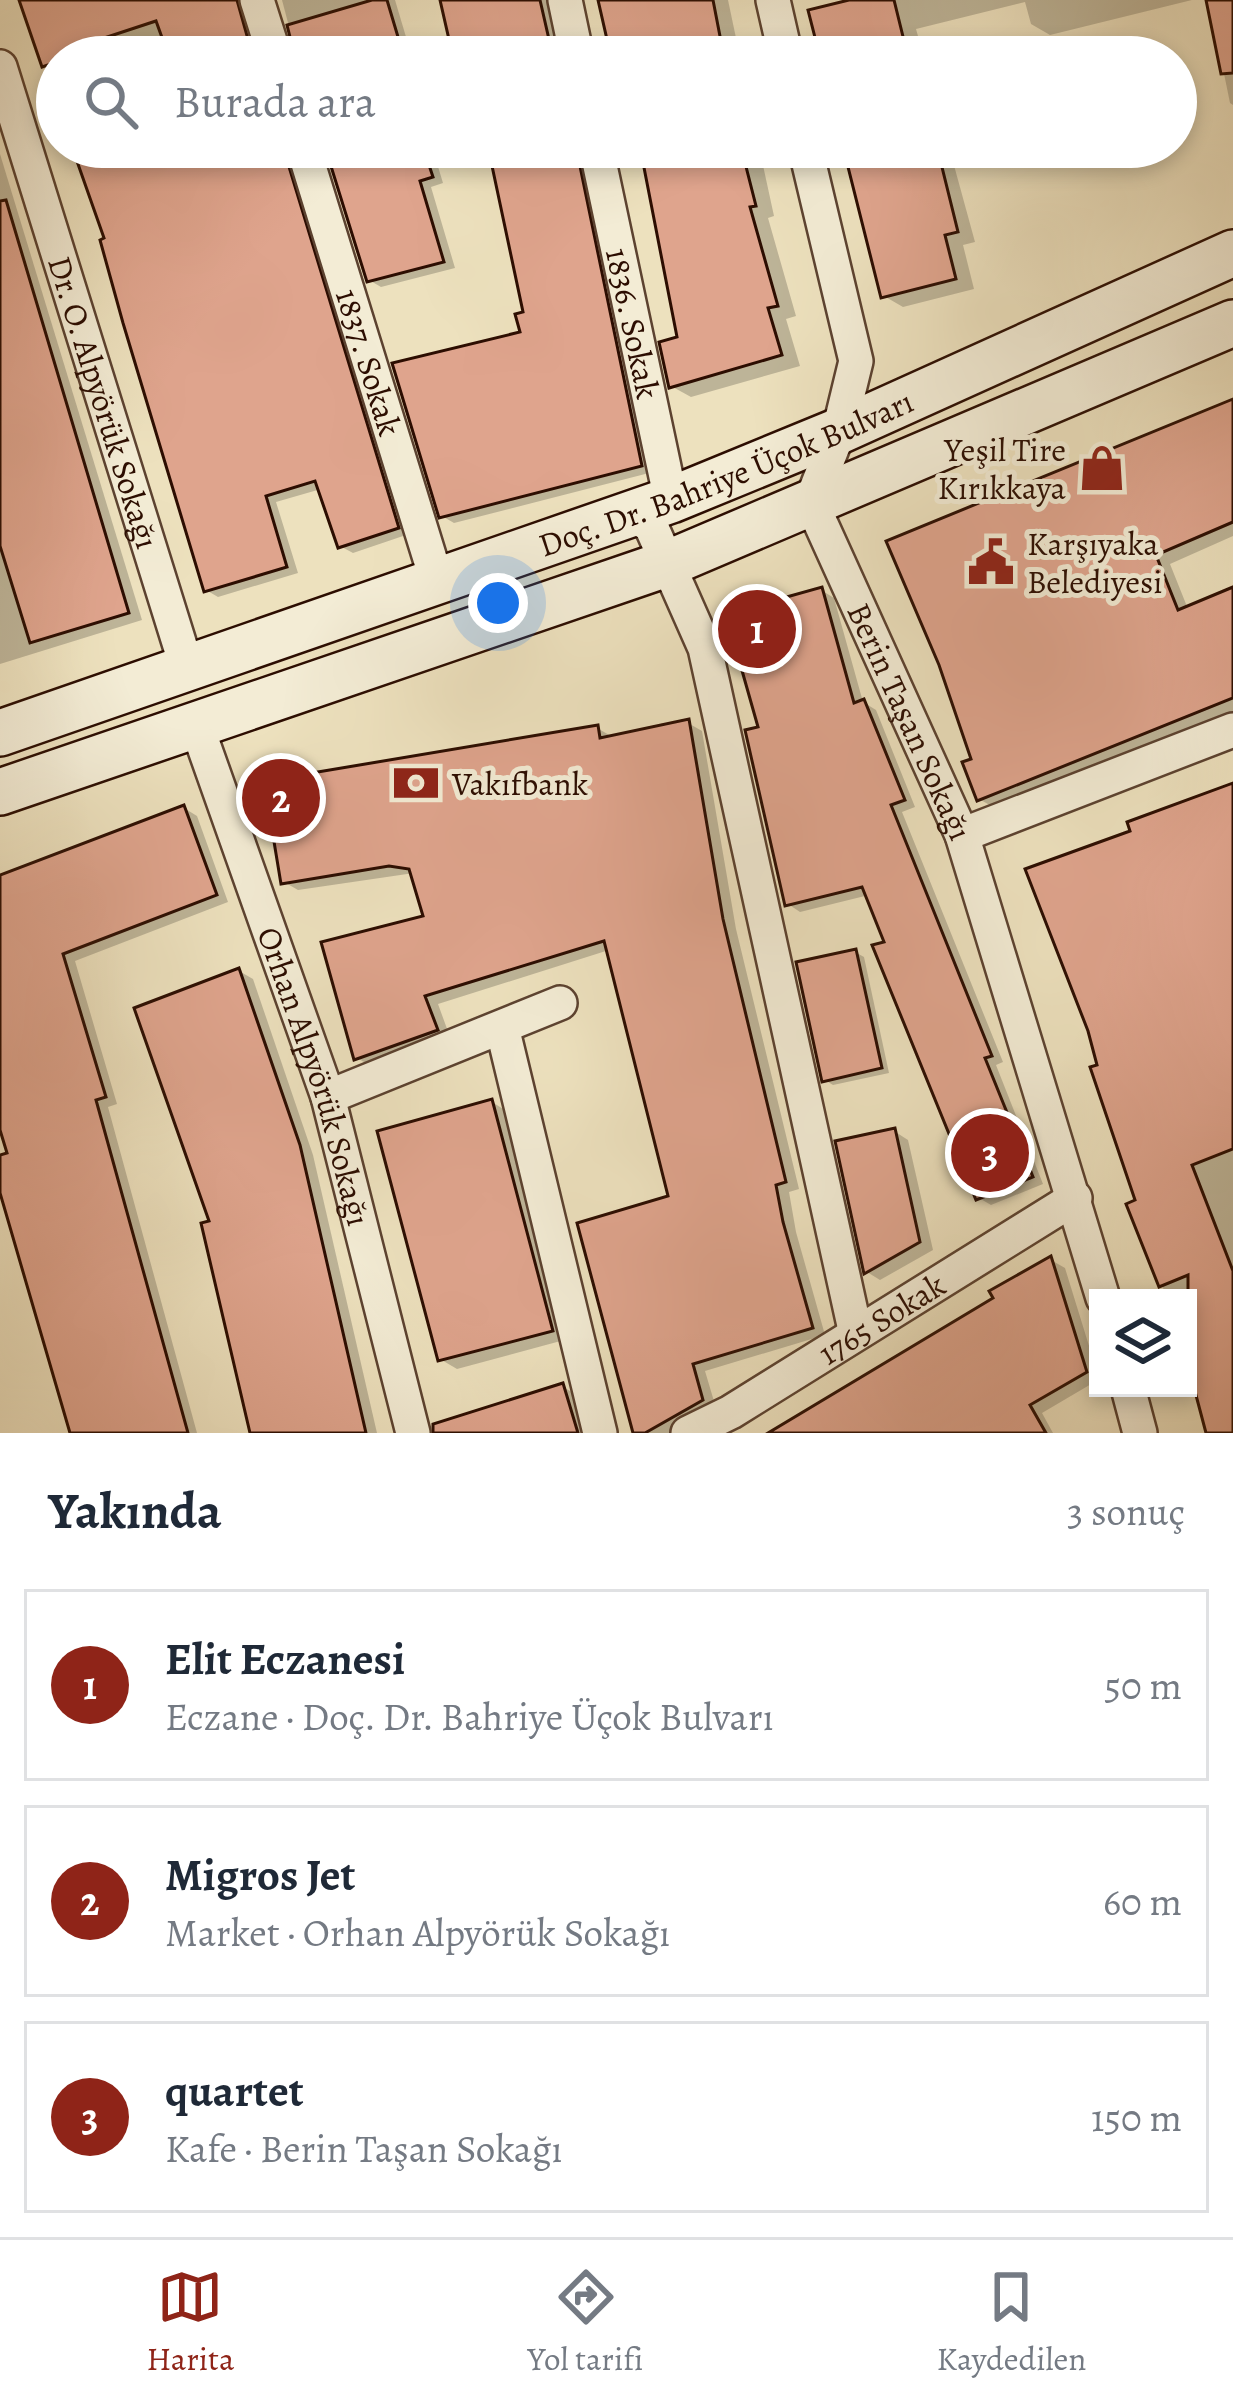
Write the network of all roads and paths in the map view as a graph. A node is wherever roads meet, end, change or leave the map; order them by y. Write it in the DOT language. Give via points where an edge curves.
graph roads {
  1 [pos="256,0"];
  2 [pos="565,0"];
  3 [pos="773,0"];
  4 [pos="267,36"];
  5 [pos="573,36"];
  6 [pos="781,36"];
  7 [pos="0,67"];
  8 [pos="309,168"];
  9 [pos="599,168"];
  10 [pos="810,168"];
  11 [pos="1233,253"];
  12 [pos="1233,323"];
  13 [pos="838,431"];
  14 [pos="811,502"];
  15 [pos="652,507"];
  16 [pos="669,563"];
  17 [pos="436,578"];
  18 [pos="187,668"];
  19 [pos="196,724"];
  20 [pos="1233,730"];
  21 [pos="0,733"];
  22 [pos="0,792"];
  23 [pos="962,835"];
  24 [pos="560,1003"];
  25 [pos="503,1031"];
  26 [pos="328,1097"];
  27 [pos="1075,1198"];
  28 [pos="1100,1289"];
  29 [pos="855,1330"];
  30 [pos="1130,1397"];
  31 [pos="734,1423"];
  32 [pos="413,1433"];
  33 [pos="600,1433"];
  34 [pos="688,1433"];
  35 [pos="1140,1433"];
  1 -- 4 [label="street"];
  2 -- 5 [label="street"];
  3 -- 6 [label="street"];
  7 -- 18 [label="street, Dr. O. Alpyörük Sokağı"];
  8 -- 17 [label="street, 1837. Sokak"];
  9 -- 15 [label="street, 1836. Sokak"];
  10 -- 13 [label="street" via="856,362"];
  11 -- 13 [label="main road, Doç. Dr. Bahriye Üçok Bulvarı"];
  12 -- 14 [label="main road, Doç. Dr. Bahriye Üçok Bulvarı"];
  13 -- 14 [label="street"];
  13 -- 15 [label="main road, Doç. Dr. Bahriye Üçok Bulvarı"];
  14 -- 16 [label="main road, Doç. Dr. Bahriye Üçok Bulvarı"];
  14 -- 23 [label="street, Berin Taşan Sokağı"];
  15 -- 16 [label="street" via="651,526"];
  15 -- 17 [label="main road, Doç. Dr. Bahriye Üçok Bulvarı"];
  16 -- 19 [label="main road, Doç. Dr. Bahriye Üçok Bulvarı"];
  16 -- 29 [label="street" via="705,648"];
  17 -- 18 [label="main road, Doç. Dr. Bahriye Üçok Bulvarı"];
  18 -- 21 [label="main road, Doç. Dr. Bahriye Üçok Bulvarı"];
  19 -- 22 [label="main road, Doç. Dr. Bahriye Üçok Bulvarı"];
  19 -- 26 [label="street, Orhan Alpyörük Sokağı"];
  20 -- 23 [label="street"];
  23 -- 27 [label="street, Berin Taşan Sokağı"];
  24 -- 25 [label="street"];
  25 -- 26 [label="street"];
  25 -- 33 [label="street"];
  26 -- 32 [label="street, Orhan Alpyörük Sokağı"];
  27 -- 28 [label="street, Berin Taşan Sokağı"];
  27 -- 29 [label="street, 1765 Sokak"];
  29 -- 31 [label="street, 1765 Sokak"];
  30 -- 35 [label="street"];
  31 -- 34 [label="street, 1765 Sokak"];
}
